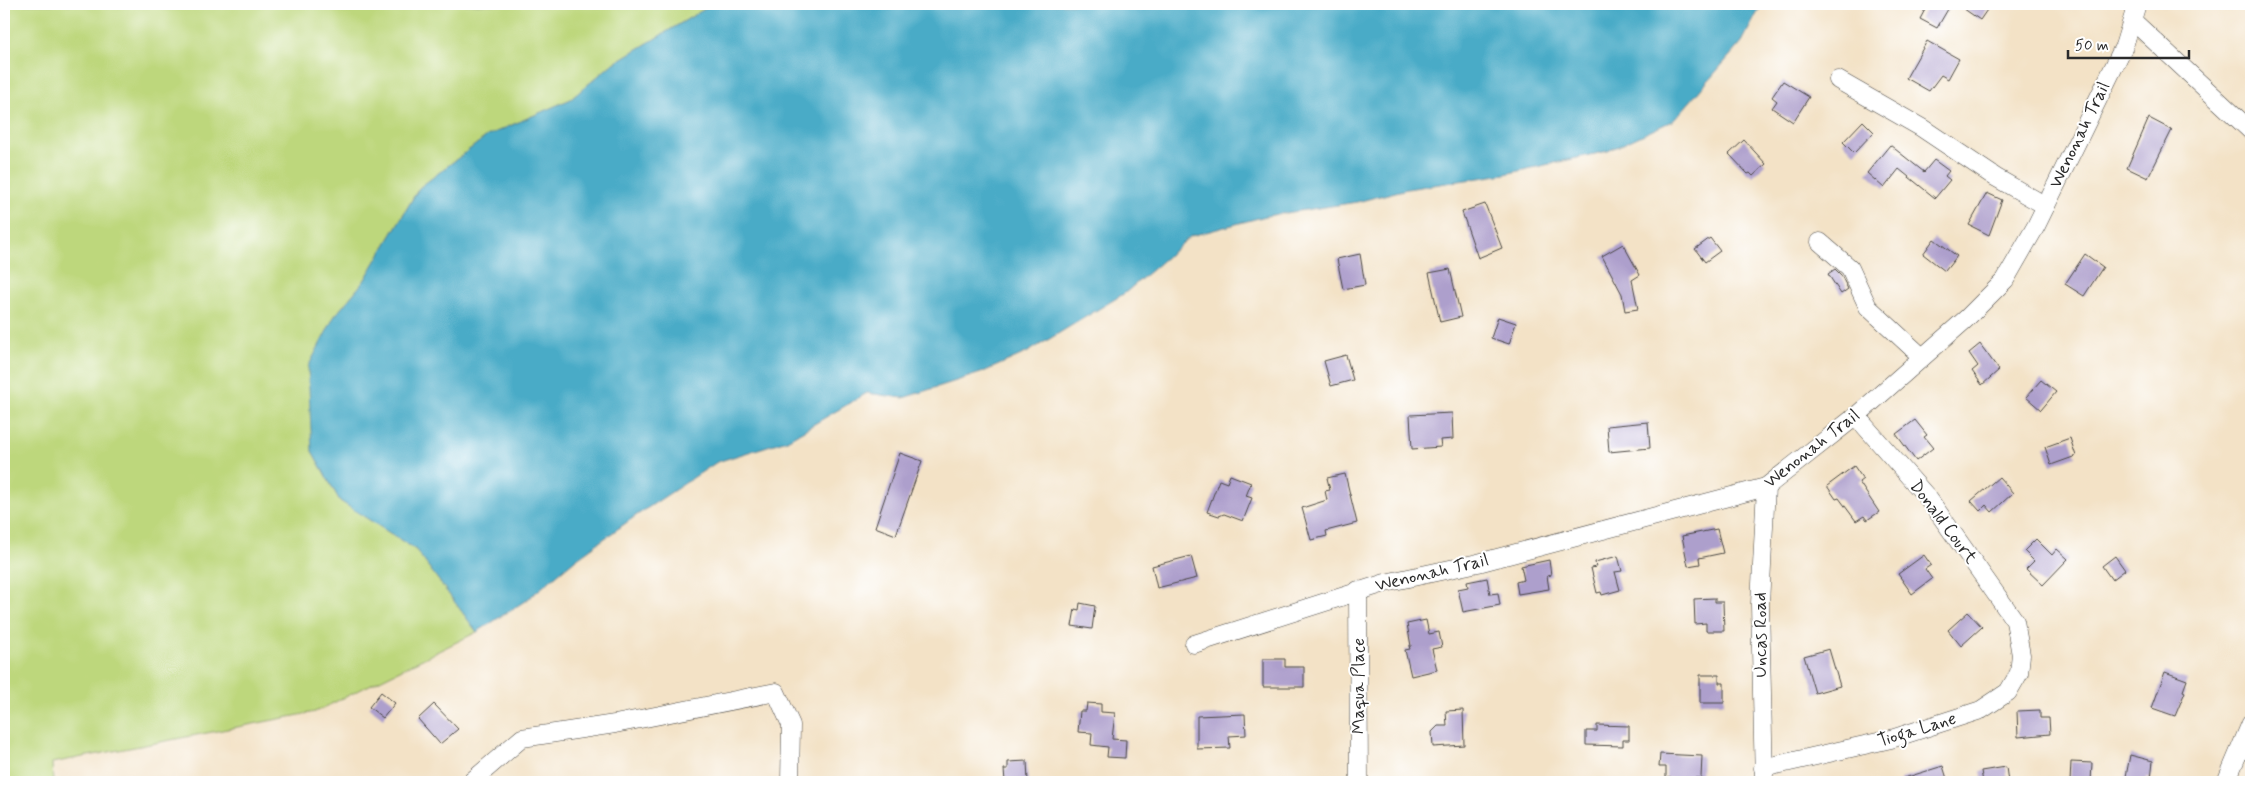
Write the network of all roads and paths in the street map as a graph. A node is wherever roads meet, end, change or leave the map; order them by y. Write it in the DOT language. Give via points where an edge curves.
graph roads {
  1 [pos="2137,4"];
  2 [pos="2133,22"];
  3 [pos="1838,80"];
  4 [pos="2251,131"];
  5 [pos="2046,206"];
  6 [pos="1820,242"];
  7 [pos="1922,358"];
  8 [pos="1856,416"];
  9 [pos="1766,487"];
  10 [pos="1358,590"];
  11 [pos="2019,636"];
  12 [pos="1194,644"];
  13 [pos="2251,723"];
  14 [pos="1763,775"];
  15 [pos="471,782"];
  16 [pos="790,782"];
  17 [pos="1359,782"];
  18 [pos="2226,782"];
  1 -- 2 [label="street, Wenonah Trail"];
  2 -- 4 [label="street"];
  2 -- 5 [label="street, Wenonah Trail"];
  3 -- 5 [label="street" via="1922,128 1994,178"];
  5 -- 7 [label="street, Wenonah Trail" via="2005,280"];
  6 -- 7 [label="street" via="1850,268 1868,307"];
  7 -- 8 [label="street, Wenonah Trail"];
  8 -- 9 [label="street, Wenonah Trail"];
  8 -- 11 [label="street, Donald Court" via="1928,498 2015,621"];
  9 -- 10 [label="street, Wenonah Trail" via="1495,558"];
  9 -- 14 [label="street, Uncas Road" via="1760,604"];
  10 -- 12 [label="street, Wenonah Trail"];
  10 -- 17 [label="street, Maqua Place"];
  11 -- 14 [label="street, Tioga Lane" via="2018,674 2008,692 1981,710"];
  13 -- 18 [label="street"];
  15 -- 16 [label="street" via="522,738 615,724 776,692 791,725"];
}
